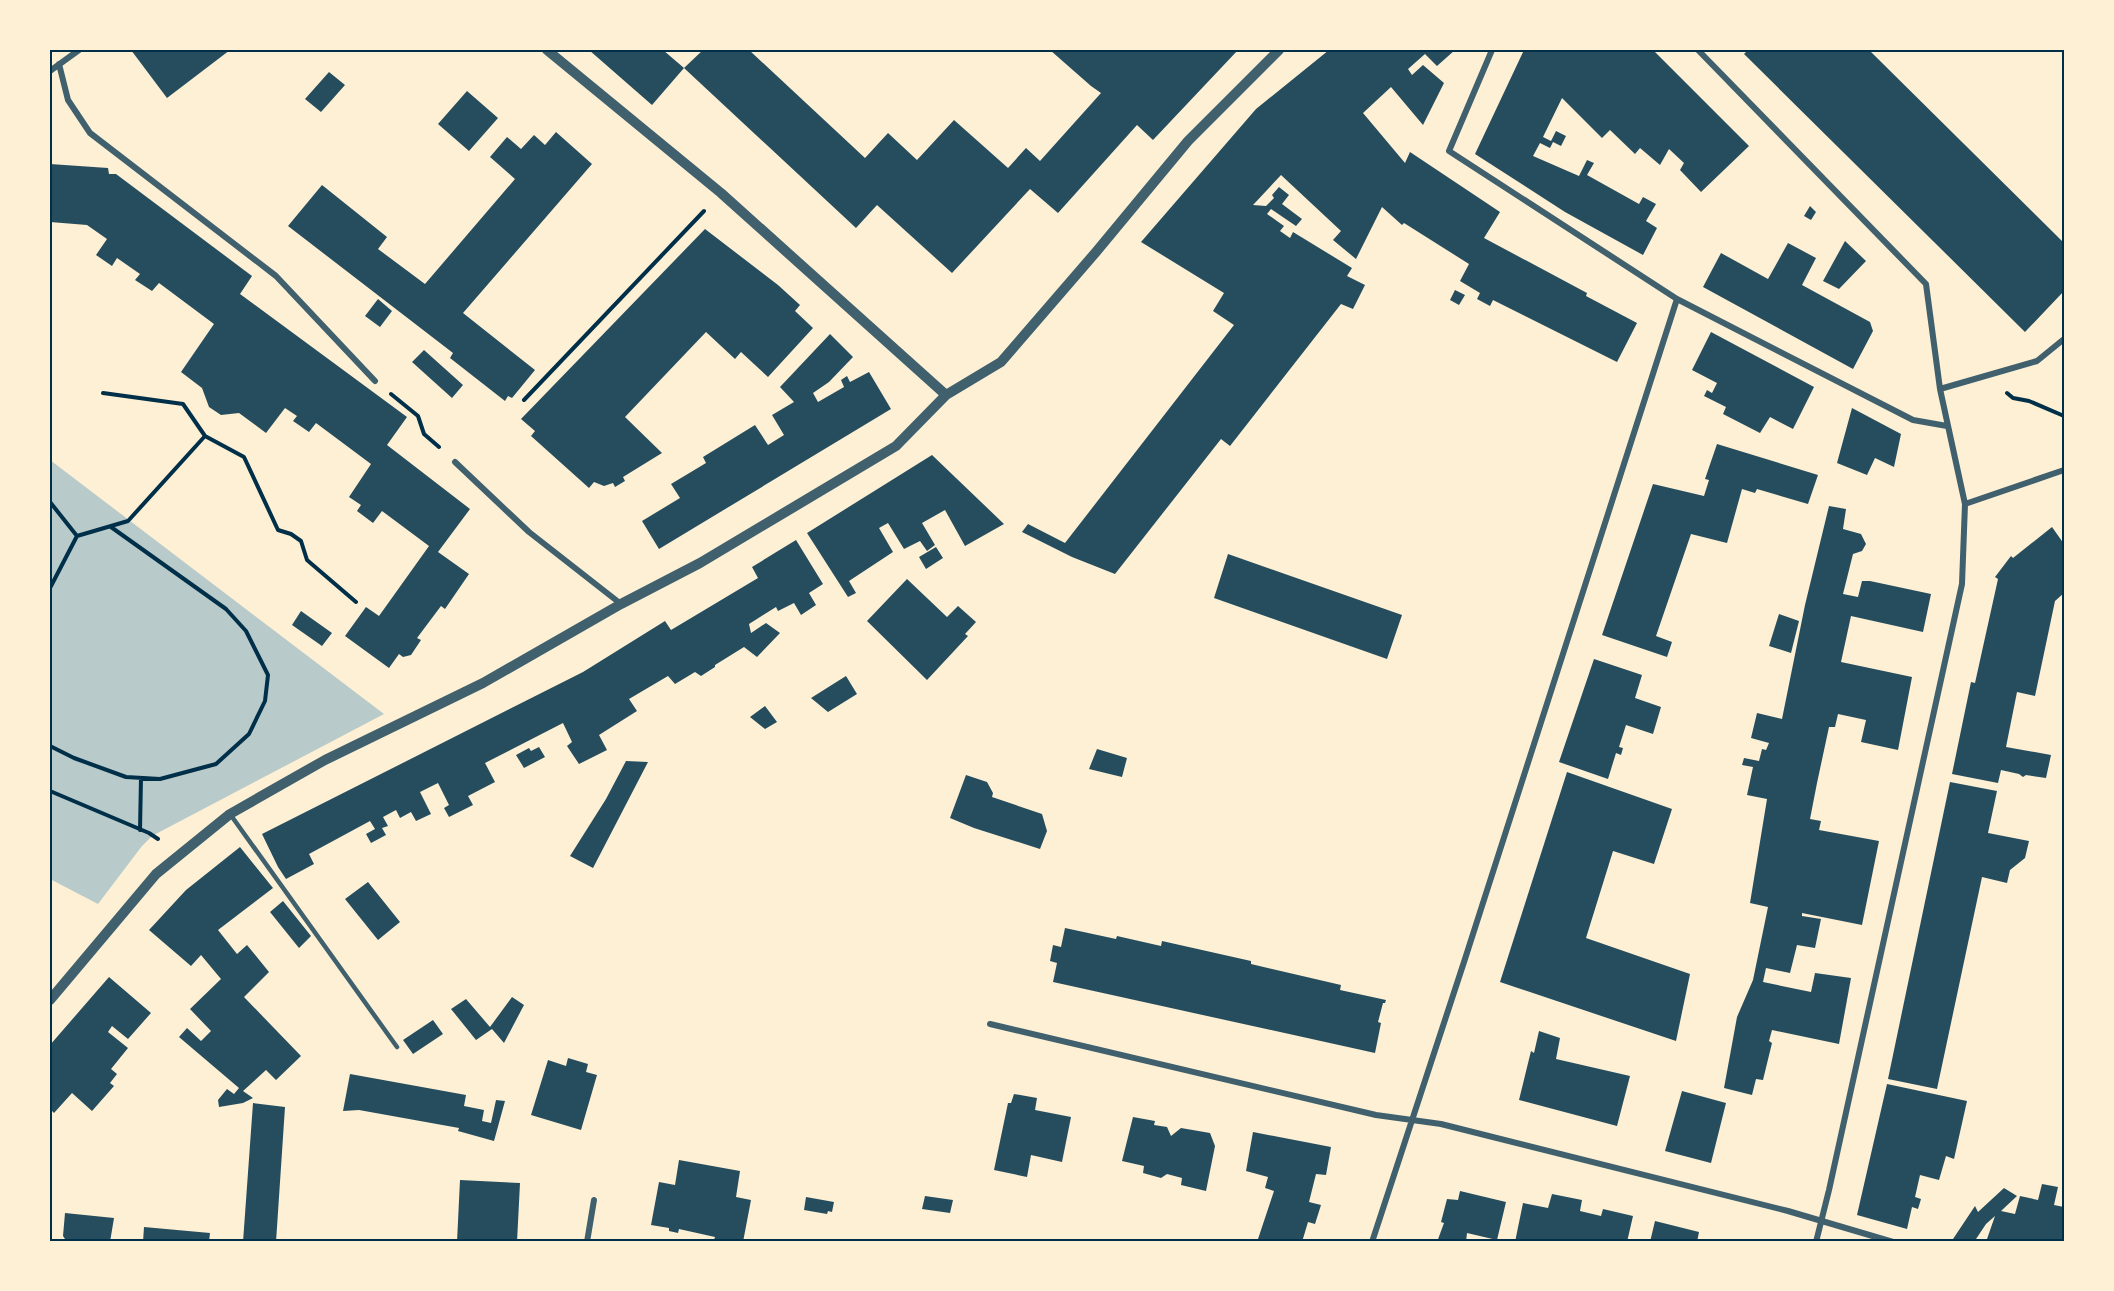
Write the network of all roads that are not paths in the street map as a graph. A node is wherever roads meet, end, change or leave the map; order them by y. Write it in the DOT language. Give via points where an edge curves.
graph roads {
  1 [pos="79,50"];
  2 [pos="547,50"];
  3 [pos="1280,50"];
  4 [pos="1492,50"];
  5 [pos="1698,50"];
  6 [pos="59,64"];
  7 [pos="50,71"];
  8 [pos="1677,299"];
  9 [pos="2064,339"];
  10 [pos="375,381"];
  11 [pos="1940,389"];
  12 [pos="946,395"];
  13 [pos="1947,426"];
  14 [pos="455,462"];
  15 [pos="2064,470"];
  16 [pos="1965,504"];
  17 [pos="621,604"];
  18 [pos="230,814"];
  19 [pos="50,1000"];
  20 [pos="990,1024"];
  21 [pos="397,1047"];
  22 [pos="1412,1120"];
  23 [pos="594,1200"];
  24 [pos="1821,1221"];
  25 [pos="587,1242"];
  26 [pos="1372,1242"];
  27 [pos="1816,1242"];
  28 [pos="1893,1242"];
  1 -- 6 [label="street"];
  2 -- 12 [label="street" via="721,193"];
  3 -- 12 [label="street" via="1188,141 1001,362"];
  4 -- 8 [label="street" via="1449,151"];
  5 -- 11 [label="street" via="1926,284"];
  6 -- 7 [label="street"];
  6 -- 10 [label="street" via="68,100 90,133 276,276"];
  8 -- 13 [label="street" via="1913,420"];
  8 -- 22 [label="street"];
  9 -- 11 [label="street" via="2037,361"];
  11 -- 13 [label="street"];
  12 -- 17 [label="street" via="896,446"];
  13 -- 16 [label="street"];
  14 -- 17 [label="street" via="529,532"];
  15 -- 16 [label="street"];
  16 -- 24 [label="street" via="1962,584"];
  17 -- 18 [label="street" via="483,683 325,760"];
  18 -- 19 [label="street" via="156,874"];
  18 -- 21 [label="lane"];
  20 -- 22 [label="street" via="1376,1115"];
  22 -- 24 [label="street" via="1453,1127"];
  22 -- 26 [label="street"];
  23 -- 25 [label="street"];
  24 -- 27 [label="street"];
  24 -- 28 [label="street"];
}
